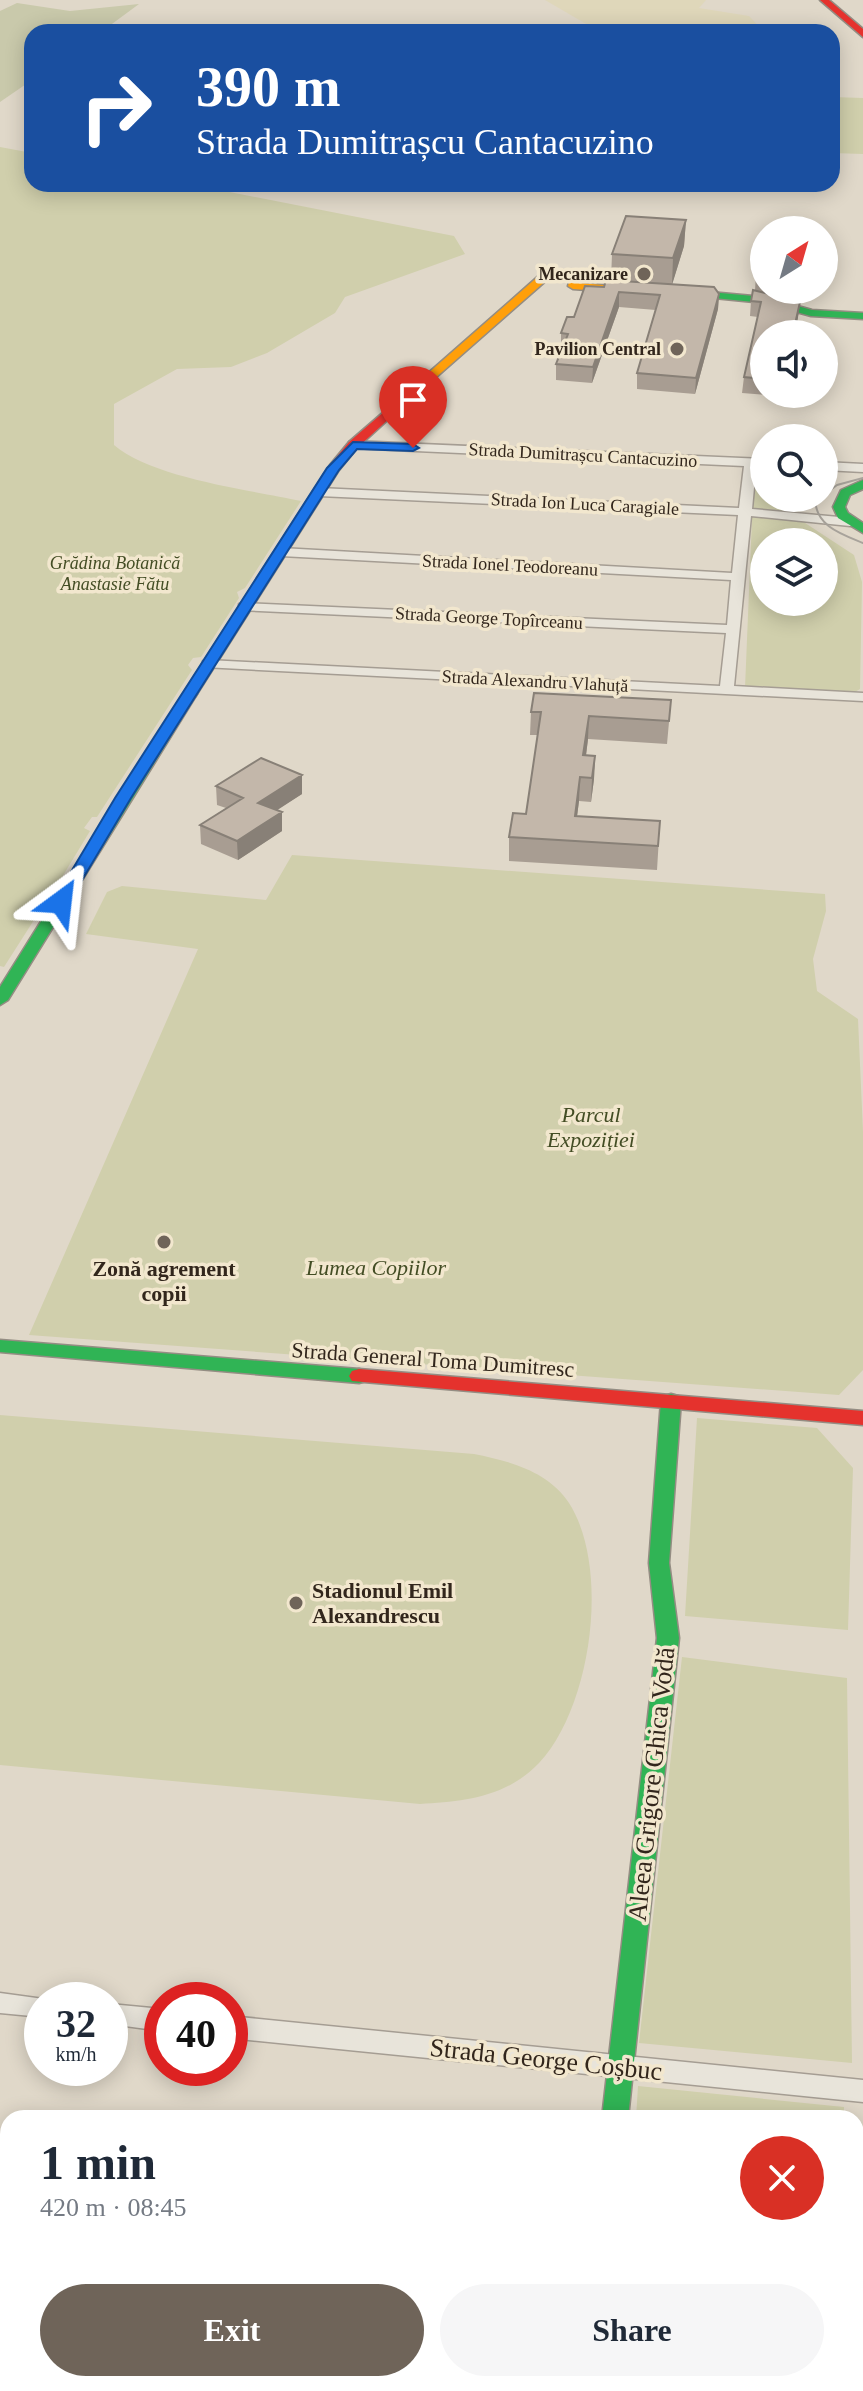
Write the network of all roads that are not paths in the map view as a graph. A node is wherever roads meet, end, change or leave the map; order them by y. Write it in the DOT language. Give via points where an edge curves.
graph roads {
  1 [pos="824,0"];
  2 [pos="863,34"];
  3 [pos="636,290"];
  4 [pos="668,292"];
  5 [pos="863,316"];
  6 [pos="353,445"];
  7 [pos="750,463"];
  8 [pos="838,467"];
  9 [pos="863,468"];
  10 [pos="863,484"];
  11 [pos="319,492"];
  12 [pos="750,494"];
  13 [pos="746,512"];
  14 [pos="858,528"];
  15 [pos="281,552"];
  16 [pos="740,577"];
  17 [pos="244,607"];
  18 [pos="734,629"];
  19 [pos="208,664"];
  20 [pos="727,690"];
  21 [pos="863,697"];
  22 [pos="0,1000"];
  23 [pos="0,1346"];
  24 [pos="671,1401"];
  25 [pos="863,1418"];
  26 [pos="0,2003"];
  27 [pos="24,2005"];
  28 [pos="248,2029"];
  29 [pos="619,2067"];
  30 [pos="863,2091"];
  31 [pos="616,2110"];
  1 -- 2 [label="street"];
  3 -- 6 [label="street" via="573,286 577,276 546,275"];
  4 -- 5 [label="street" via="746,297 811,313"];
  6 -- 7 [label="street, Strada Dumitrașcu Cantacuzino"];
  6 -- 11 [label="street"];
  8 -- 9 [label="street"];
  10 -- 14 [label="street" via="840,500 842,515"];
  11 -- 13 [label="street, Strada Ion Luca Caragiale"];
  11 -- 15 [label="street"];
  12 -- 13 [label="street"];
  13 -- 14 [label="street, Strada Ion Luca Caragiale"];
  13 -- 16 [label="street"];
  15 -- 16 [label="street, Strada Ionel Teodoreanu"];
  15 -- 17 [label="street"];
  16 -- 18 [label="street"];
  17 -- 18 [label="street, Strada George Topîrceanu"];
  17 -- 19 [label="street"];
  18 -- 20 [label="street"];
  19 -- 20 [label="street, Strada Alexandru Vlahuță"];
  19 -- 22 [label="street"];
  20 -- 21 [label="street, Strada Alexandru Vlahuță"];
  23 -- 24 [label="street, Strada General Toma Dumitresc"];
  24 -- 25 [label="street, Strada General Toma Dumitresc"];
  24 -- 29 [label="street, Aleea Grigore Ghica Vodă" via="659,1563 668,1638"];
  26 -- 27 [label="street"];
  28 -- 29 [label="street, Strada George Coșbuc"];
  29 -- 30 [label="street, Strada George Coșbuc"];
  29 -- 31 [label="street, Aleea Grigore Ghica Vodă"];
}
